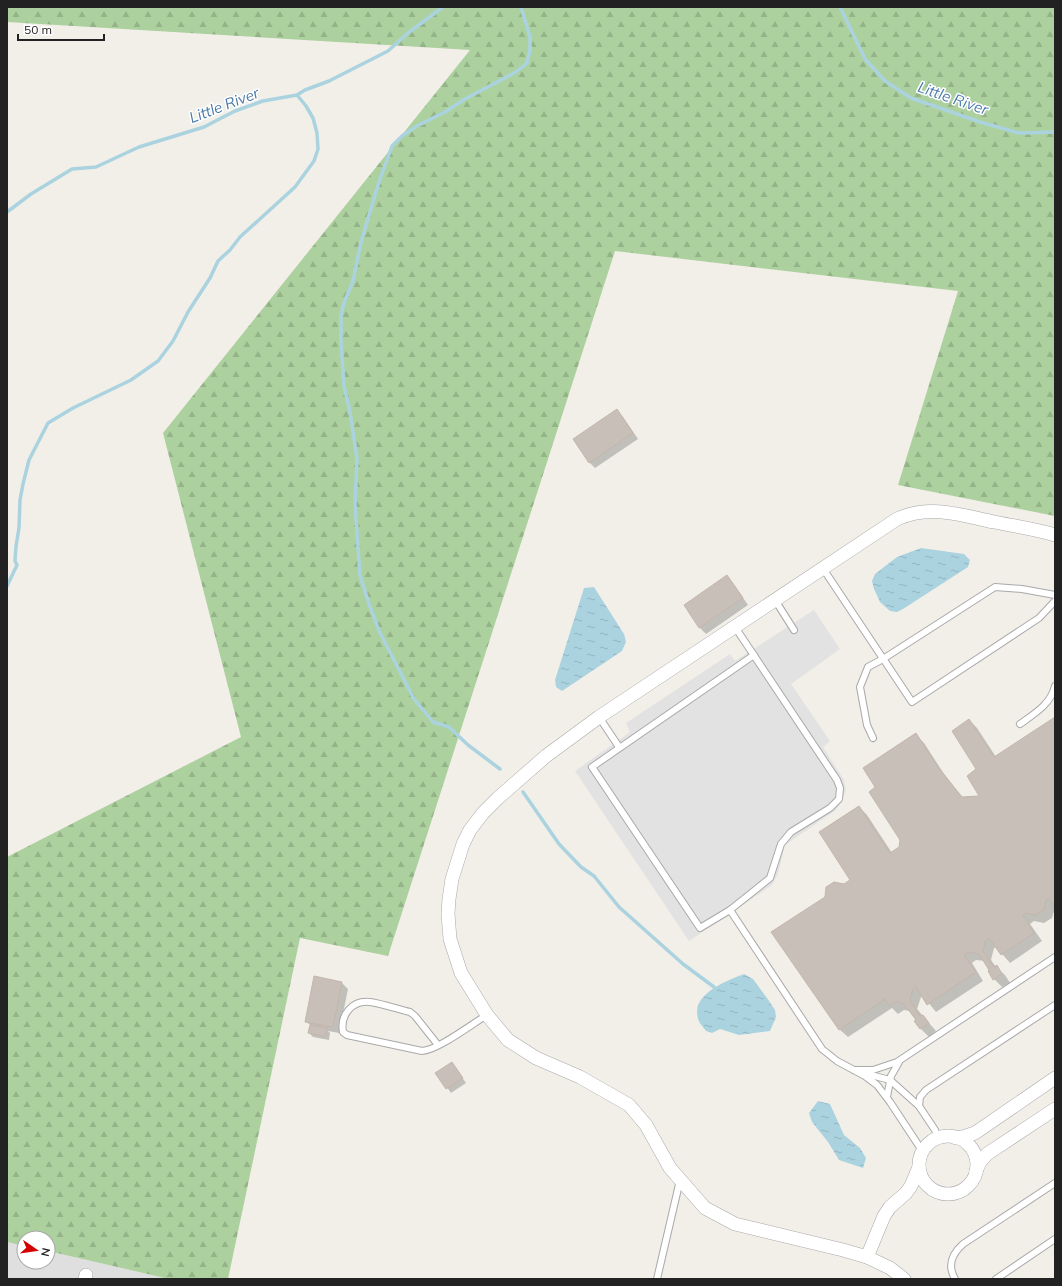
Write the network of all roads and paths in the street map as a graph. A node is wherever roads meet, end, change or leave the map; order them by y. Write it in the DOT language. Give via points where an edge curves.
graph roads {
  1 [pos="1055,535"];
  2 [pos="822,568"];
  3 [pos="1055,595"];
  4 [pos="775,600"];
  5 [pos="1055,601"];
  6 [pos="736,627"];
  7 [pos="794,630"];
  8 [pos="754,655"];
  9 [pos="883,659"];
  10 [pos="1055,686"];
  11 [pos="599,717"];
  12 [pos="1020,724"];
  13 [pos="873,738"];
  14 [pos="619,747"];
  15 [pos="730,910"];
  16 [pos="1055,957"];
  17 [pos="1055,1004"];
  18 [pos="487,1015"];
  19 [pos="438,1045"];
  20 [pos="903,1058"];
  21 [pos="851,1070"];
  22 [pos="1055,1078"];
  23 [pos="890,1080"];
  24 [pos="887,1097"];
  25 [pos="919,1106"];
  26 [pos="1055,1109"];
  27 [pos="938,1138"];
  28 [pos="956,1138"];
  29 [pos="923,1152"];
  30 [pos="919,1167"];
  31 [pos="976,1171"];
  32 [pos="680,1180"];
  33 [pos="1055,1183"];
  34 [pos="933,1190"];
  35 [pos="906,1193"];
  36 [pos="1055,1239"];
  37 [pos="867,1257"];
  38 [pos="656,1279"];
  39 [pos="904,1279"];
  40 [pos="955,1279"];
  41 [pos="996,1279"];
  1 -- 2 [label="street" via="949,512 919,512 897,519"];
  2 -- 4 [label="street"];
  2 -- 9 [label="lane"];
  3 -- 9 [label="lane" via="995,587"];
  4 -- 6 [label="street"];
  4 -- 7 [label="lane"];
  5 -- 9 [label="lane" via="1039,618 912,702"];
  6 -- 8 [label="lane"];
  6 -- 11 [label="street"];
  8 -- 14 [label="lane"];
  8 -- 15 [label="lane" via="840,788 838,799 830,808 791,832 781,844 770,878"];
  9 -- 13 [label="lane" via="868,667 860,687 867,725"];
  10 -- 12 [label="lane" via="1044,707"];
  11 -- 14 [label="lane"];
  11 -- 18 [label="street" via="546,756 498,798 470,830 463,844 449,898 450,939 461,972"];
  14 -- 15 [label="lane" via="592,767 700,928"];
  15 -- 21 [label="lane" via="822,1049"];
  16 -- 20 [label="lane"];
  17 -- 25 [label="lane" via="926,1090 920,1096"];
  18 -- 19 [label="lane"];
  18 -- 32 [label="street" via="508,1040 536,1058 580,1077 629,1105 646,1125 670,1168"];
  19 -- 19 [label="lane" via="422,1051 347,1035 343,1032 344,1017 350,1007 369,1002 410,1012"];
  20 -- 21 [label="lane" via="873,1070"];
  20 -- 23 [label="lane" via="897,1064"];
  21 -- 23 [label="lane"];
  21 -- 24 [label="lane" via="865,1076"];
  22 -- 28 [label="street" via="975,1133"];
  23 -- 24 [label="lane"];
  23 -- 25 [label="lane"];
  24 -- 29 [label="lane"];
  25 -- 27 [label="lane" via="936,1130"];
  26 -- 31 [label="street" via="987,1154"];
  27 -- 28 [label="street"];
  27 -- 29 [label="street"];
  28 -- 31 [label="street" via="970,1146 974,1153"];
  29 -- 30 [label="street"];
  30 -- 34 [label="street" via="924,1180"];
  30 -- 35 [label="street"];
  31 -- 34 [label="street" via="973,1180 960,1192 950,1194"];
  32 -- 37 [label="street" via="705,1208 735,1224"];
  32 -- 38 [label="lane"];
  33 -- 40 [label="lane" via="963,1244 956,1251 950,1266"];
  34 -- 35 [label="street"];
  35 -- 37 [label="street" via="884,1216"];
  36 -- 41 [label="lane"];
  37 -- 39 [label="street" via="890,1268"];
}
